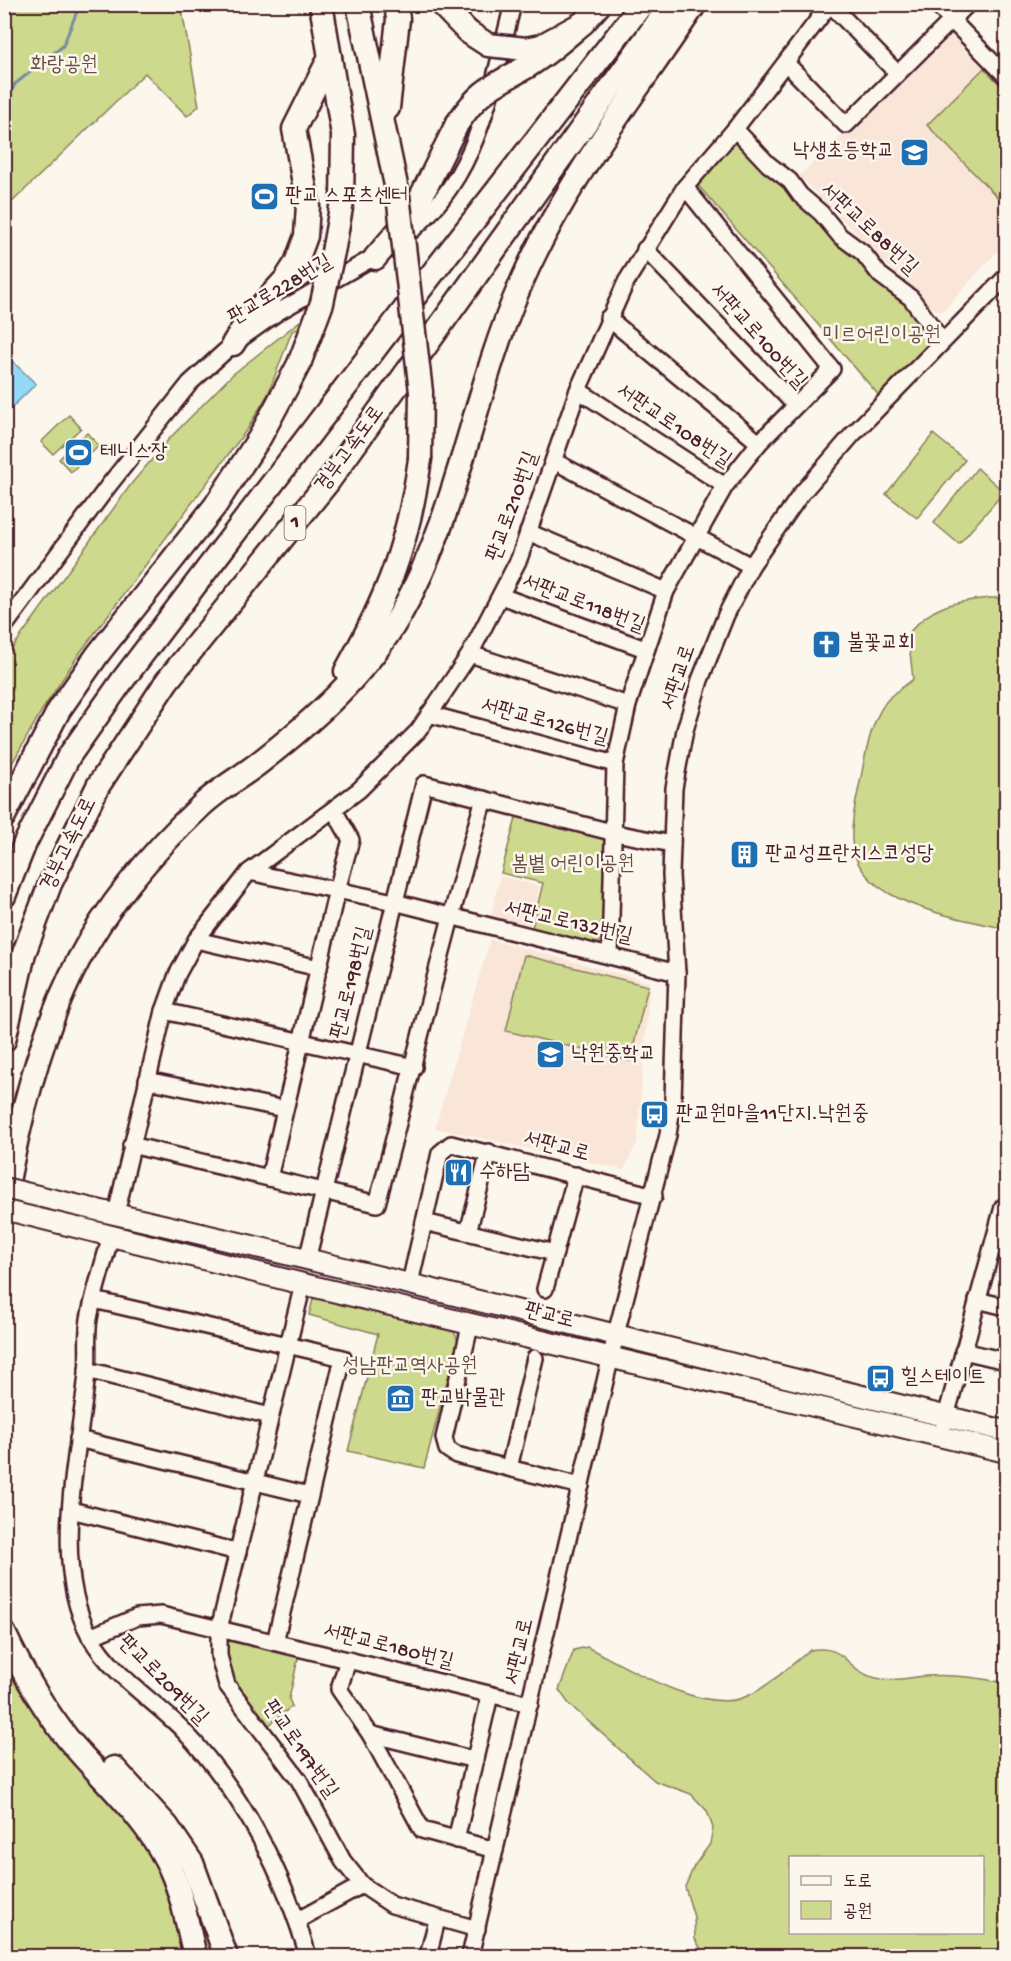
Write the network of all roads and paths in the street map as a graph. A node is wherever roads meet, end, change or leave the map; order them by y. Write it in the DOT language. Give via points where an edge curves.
graph roads {
  1 [pos="321,4"];
  2 [pos="358,4"];
  3 [pos="396,4"];
  4 [pos="441,4"];
  5 [pos="513,4"];
  6 [pos="600,4"];
  7 [pos="642,4"];
  8 [pos="671,4"];
  9 [pos="695,4"];
  10 [pos="830,4"];
  11 [pos="936,4"];
  12 [pos="968,4"];
  13 [pos="951,20"];
  14 [pos="583,23"];
  15 [pos="330,57"];
  16 [pos="786,63"];
  17 [pos="1005,71"];
  18 [pos="897,73"];
  19 [pos="385,128"];
  20 [pos="735,129"];
  21 [pos="685,187"];
  22 [pos="645,249"];
  23 [pos="375,258"];
  24 [pos="1006,277"];
  25 [pos="608,318"];
  26 [pos="942,341"];
  27 [pos="233,345"];
  28 [pos="578,390"];
  29 [pos="795,405"];
  30 [pos="759,443"];
  31 [pos="554,461"];
  32 [pos="725,486"];
  33 [pos="528,532"];
  34 [pos="694,538"];
  35 [pos="750,566"];
  36 [pos="666,591"];
  37 [pos="501,596"];
  38 [pos="4,627"];
  39 [pos="645,649"];
  40 [pos="470,654"];
  41 [pos="628,705"];
  42 [pos="327,707"];
  43 [pos="429,714"];
  44 [pos="615,764"];
  45 [pos="484,799"];
  46 [pos="334,810"];
  47 [pos="4,816"];
  48 [pos="615,833"];
  49 [pos="672,844"];
  50 [pos="249,872"];
  51 [pos="337,890"];
  52 [pos="4,896"];
  53 [pos="394,902"];
  54 [pos="448,918"];
  55 [pos="196,940"];
  56 [pos="610,956"];
  57 [pos="319,968"];
  58 [pos="677,973"];
  59 [pos="164,1011"];
  60 [pos="4,1040"];
  61 [pos="302,1041"];
  62 [pos="357,1054"];
  63 [pos="414,1067"];
  64 [pos="147,1080"];
  65 [pos="284,1108"];
  66 [pos="131,1145"];
  67 [pos="489,1152"];
  68 [pos="576,1175"];
  69 [pos="269,1178"];
  70 [pos="4,1188"];
  71 [pos="324,1193"];
  72 [pos="654,1196"];
  73 [pos="4,1207"];
  74 [pos="1003,1207"];
  75 [pos="116,1214"];
  76 [pos="424,1222"];
  77 [pos="468,1232"];
  78 [pos="111,1235"];
  79 [pos="555,1253"];
  80 [pos="307,1260"];
  81 [pos="410,1283"];
  82 [pos="303,1284"];
  83 [pos="545,1289"];
  84 [pos="94,1300"];
  85 [pos="977,1300"];
  86 [pos="1006,1307"];
  87 [pos="471,1323"];
  88 [pos="616,1336"];
  89 [pos="287,1344"];
  90 [pos="963,1351"];
  91 [pos="611,1357"];
  92 [pos="535,1358"];
  93 [pos="1006,1361"];
  94 [pos="87,1370"];
  95 [pos="270,1416"];
  96 [pos="944,1426"];
  97 [pos="1006,1431"];
  98 [pos="78,1438"];
  99 [pos="1006,1452"];
  100 [pos="508,1468"];
  101 [pos="255,1483"];
  102 [pos="581,1486"];
  103 [pos="309,1495"];
  104 [pos="71,1510"];
  105 [pos="238,1552"];
  106 [pos="219,1629"];
  107 [pos="4,1633"];
  108 [pos="90,1636"];
  109 [pos="275,1642"];
  110 [pos="348,1660"];
  111 [pos="39,1695"];
  112 [pos="490,1695"];
  113 [pos="530,1704"];
  114 [pos="370,1734"];
  115 [pos="475,1760"];
  116 [pos="456,1840"];
  117 [pos="495,1850"];
  118 [pos="362,1885"];
  119 [pos="298,1920"];
  120 [pos="437,1920"];
  121 [pos="477,1929"];
  122 [pos="195,1956"];
  123 [pos="226,1956"];
  124 [pos="308,1956"];
  125 [pos="428,1956"];
  126 [pos="470,1956"];
  1 -- 15 [label="highway"];
  2 -- 19 [label="highway"];
  3 -- 19 [label="highway" via="398,19"];
  4 -- 14 [label="highway, bridge" via="468,32 488,45 526,49 542,46"];
  5 -- 23 [label="street, 판교로228번길" via="486,110 474,147 456,182 416,228"];
  6 -- 14 [label="highway, bridge"];
  7 -- 52 [label="highway, 경부고속도로 / 1" via="102,709 69,756 25,843"];
  8 -- 60 [label="highway, 경부고속도로 / 1" via="328,482 167,681 98,786 50,884 24,952"];
  9 -- 42 [label="highway" via="556,215 520,284 495,347 427,562 400,615 367,665"];
  10 -- 16 [label="street, 판교로210번길"];
  10 -- 18 [label="street, 판교로210번길"];
  11 -- 13 [label="street"];
  12 -- 13 [label="street"];
  13 -- 17 [label="street"];
  13 -- 18 [label="street"];
  14 -- 23 [label="highway, bridge" via="529,66 489,87 473,101 457,124 412,215"];
  15 -- 27 [label="highway" via="294,129 308,205 306,236 285,280 248,320"];
  15 -- 47 [label="highway, bridge" via="343,135 342,202 322,303 299,364 260,437 215,506 98,654 59,710"];
  16 -- 18 [label="street" via="846,125"];
  16 -- 20 [label="street, 판교로210번길"];
  19 -- 42 [label="highway, bridge" via="398,195 421,392 420,459 413,512 397,567 375,620"];
  20 -- 21 [label="street, 판교로210번길"];
  20 -- 26 [label="street, 서판교로88번길" via="880,275 910,298"];
  21 -- 22 [label="street, 판교로210번길"];
  21 -- 29 [label="street" via="832,369"];
  22 -- 25 [label="street, 판교로210번길"];
  22 -- 29 [label="street, 서판교로100번길"];
  23 -- 27 [label="street, 판교로228번길" via="278,312"];
  24 -- 26 [label="street, 서판교로"];
  25 -- 28 [label="street, 판교로210번길"];
  25 -- 30 [label="street"];
  26 -- 35 [label="street, 서판교로" via="801,494"];
  27 -- 38 [label="street, 판교로228번길" via="190,383"];
  28 -- 31 [label="street, 판교로210번길"];
  28 -- 32 [label="street, 서판교로108번길"];
  29 -- 30 [label="street, 서판교로100번길"];
  30 -- 32 [label="street, 서판교로100번길"];
  31 -- 33 [label="street, 판교로210번길"];
  31 -- 34 [label="street"];
  32 -- 34 [label="street, 서판교로108번길"];
  33 -- 36 [label="street"];
  33 -- 37 [label="street, 판교로210번길"];
  34 -- 35 [label="street"];
  34 -- 36 [label="street, 서판교로108번길"];
  35 -- 49 [label="street, 서판교로" via="718,633 685,730 675,788"];
  36 -- 39 [label="street, 서판교로108번길"];
  37 -- 39 [label="street, 서판교로118번길"];
  37 -- 40 [label="street, 판교로210번길"];
  39 -- 41 [label="street, 서판교로118번길"];
  40 -- 41 [label="street"];
  40 -- 43 [label="street, 판교로210번길"];
  41 -- 44 [label="street, 서판교로118번길"];
  42 -- 73 [label="highway" via="204,803 110,911 79,960 53,1021 14,1146"];
  43 -- 44 [label="street, 서판교로126번길"];
  43 -- 46 [label="street, 판교로210번길" via="403,747"];
  44 -- 48 [label="street, 서판교로126번길"];
  45 -- 48 [label="street"];
  45 -- 53 [label="street, 판교로198번길" via="424,784"];
  45 -- 54 [label="street"];
  46 -- 50 [label="street, 판교로210번길"];
  46 -- 51 [label="street" via="351,840"];
  48 -- 49 [label="street"];
  48 -- 56 [label="street, 서판교로126번길"];
  49 -- 58 [label="street, 서판교로"];
  50 -- 51 [label="street, 서판교로132번길"];
  50 -- 55 [label="street, 판교로210번길"];
  51 -- 53 [label="street, 서판교로132번길"];
  51 -- 57 [label="street, 판교로198번길"];
  53 -- 54 [label="street, 서판교로132번길"];
  53 -- 62 [label="street, 판교로198번길"];
  54 -- 56 [label="street, 서판교로132번길"];
  54 -- 63 [label="street"];
  55 -- 57 [label="street"];
  55 -- 59 [label="street, 판교로210번길"];
  56 -- 58 [label="street, 서판교로132번길"];
  57 -- 61 [label="street, 판교로198번길"];
  58 -- 72 [label="street, 서판교로" via="673,1100"];
  59 -- 61 [label="street"];
  59 -- 64 [label="street, 판교로210번길"];
  61 -- 62 [label="street"];
  61 -- 65 [label="street, 판교로198번길"];
  62 -- 63 [label="street"];
  62 -- 71 [label="street, 판교로198번길"];
  63 -- 71 [label="street" via="376,1204"];
  64 -- 65 [label="street"];
  64 -- 66 [label="street, 판교로210번길"];
  65 -- 69 [label="street, 판교로198번길"];
  66 -- 69 [label="street"];
  66 -- 75 [label="street, 판교로210번길"];
  67 -- 68 [label="street, 서판교로"];
  67 -- 76 [label="street, 서판교로" via="455,1144 446,1146"];
  67 -- 77 [label="street"];
  68 -- 72 [label="street, 서판교로"];
  68 -- 79 [label="street, 판교로"];
  69 -- 71 [label="street"];
  70 -- 75 [label="main road, 판교로, bridge"];
  71 -- 80 [label="street, 판교로198번길"];
  72 -- 88 [label="street, 서판교로"];
  73 -- 78 [label="main road, 판교로"];
  74 -- 85 [label="street"];
  75 -- 80 [label="main road, 판교로"];
  76 -- 77 [label="street"];
  76 -- 81 [label="street"];
  77 -- 79 [label="street"];
  78 -- 82 [label="main road, 판교로"];
  78 -- 84 [label="street, 판교로209번길"];
  79 -- 83 [label="street, 판교로"];
  80 -- 81 [label="main road, 판교로"];
  81 -- 88 [label="main road, 판교로"];
  82 -- 87 [label="main road, 판교로"];
  82 -- 89 [label="street, 판교로197번길"];
  84 -- 89 [label="street"];
  84 -- 94 [label="street, 판교로209번길" via="87,1331"];
  85 -- 86 [label="street"];
  85 -- 90 [label="street"];
  87 -- 91 [label="main road, 판교로"];
  87 -- 100 [label="street" via="445,1444 456,1455"];
  88 -- 91 [label="street, 서판교로"];
  88 -- 96 [label="main road, 판교로"];
  89 -- 95 [label="street, 판교로197번길"];
  89 -- 103 [label="street" via="343,1358"];
  90 -- 93 [label="street"];
  90 -- 96 [label="street"];
  91 -- 96 [label="main road, 판교로"];
  91 -- 102 [label="street, 서판교로"];
  92 -- 100 [label="street"];
  94 -- 95 [label="street"];
  94 -- 98 [label="street, 판교로209번길"];
  95 -- 101 [label="street, 판교로197번길"];
  96 -- 97 [label="main road, 판교로"];
  96 -- 99 [label="main road, 판교로"];
  98 -- 101 [label="street"];
  98 -- 104 [label="street, 판교로209번길"];
  100 -- 102 [label="street"];
  101 -- 103 [label="street"];
  101 -- 105 [label="street, 판교로197번길"];
  102 -- 113 [label="street, 서판교로"];
  103 -- 109 [label="street"];
  104 -- 105 [label="street"];
  104 -- 108 [label="street, 판교로209번길" via="73,1577"];
  105 -- 106 [label="street, 판교로197번길"];
  106 -- 108 [label="street, 서판교로180번길" via="151,1615"];
  106 -- 109 [label="street, 서판교로180번길"];
  106 -- 118 [label="street, 판교로197번길" via="219,1656 227,1685 299,1780 344,1861"];
  107 -- 111 [label="highway"];
  108 -- 119 [label="street, 판교로209번길" via="111,1664 178,1726 213,1765 264,1845"];
  109 -- 110 [label="street, 서판교로180번길"];
  110 -- 112 [label="street, 서판교로180번길"];
  110 -- 114 [label="street" via="339,1689"];
  111 -- 122 [label="highway" via="67,1738 142,1823 166,1860 179,1888"];
  111 -- 123 [label="highway" via="167,1826 192,1863"];
  112 -- 113 [label="street, 서판교로180번길"];
  112 -- 115 [label="street"];
  113 -- 117 [label="street, 서판교로"];
  114 -- 115 [label="street"];
  114 -- 116 [label="street" via="422,1830"];
  115 -- 116 [label="street"];
  116 -- 117 [label="street"];
  117 -- 121 [label="street, 서판교로"];
  118 -- 119 [label="street"];
  118 -- 120 [label="street, 판교로197번길" via="392,1905"];
  119 -- 124 [label="street, 판교로209번길"];
  120 -- 121 [label="street, 판교로197번길"];
  120 -- 125 [label="street"];
  121 -- 126 [label="street, 서판교로"];
}
